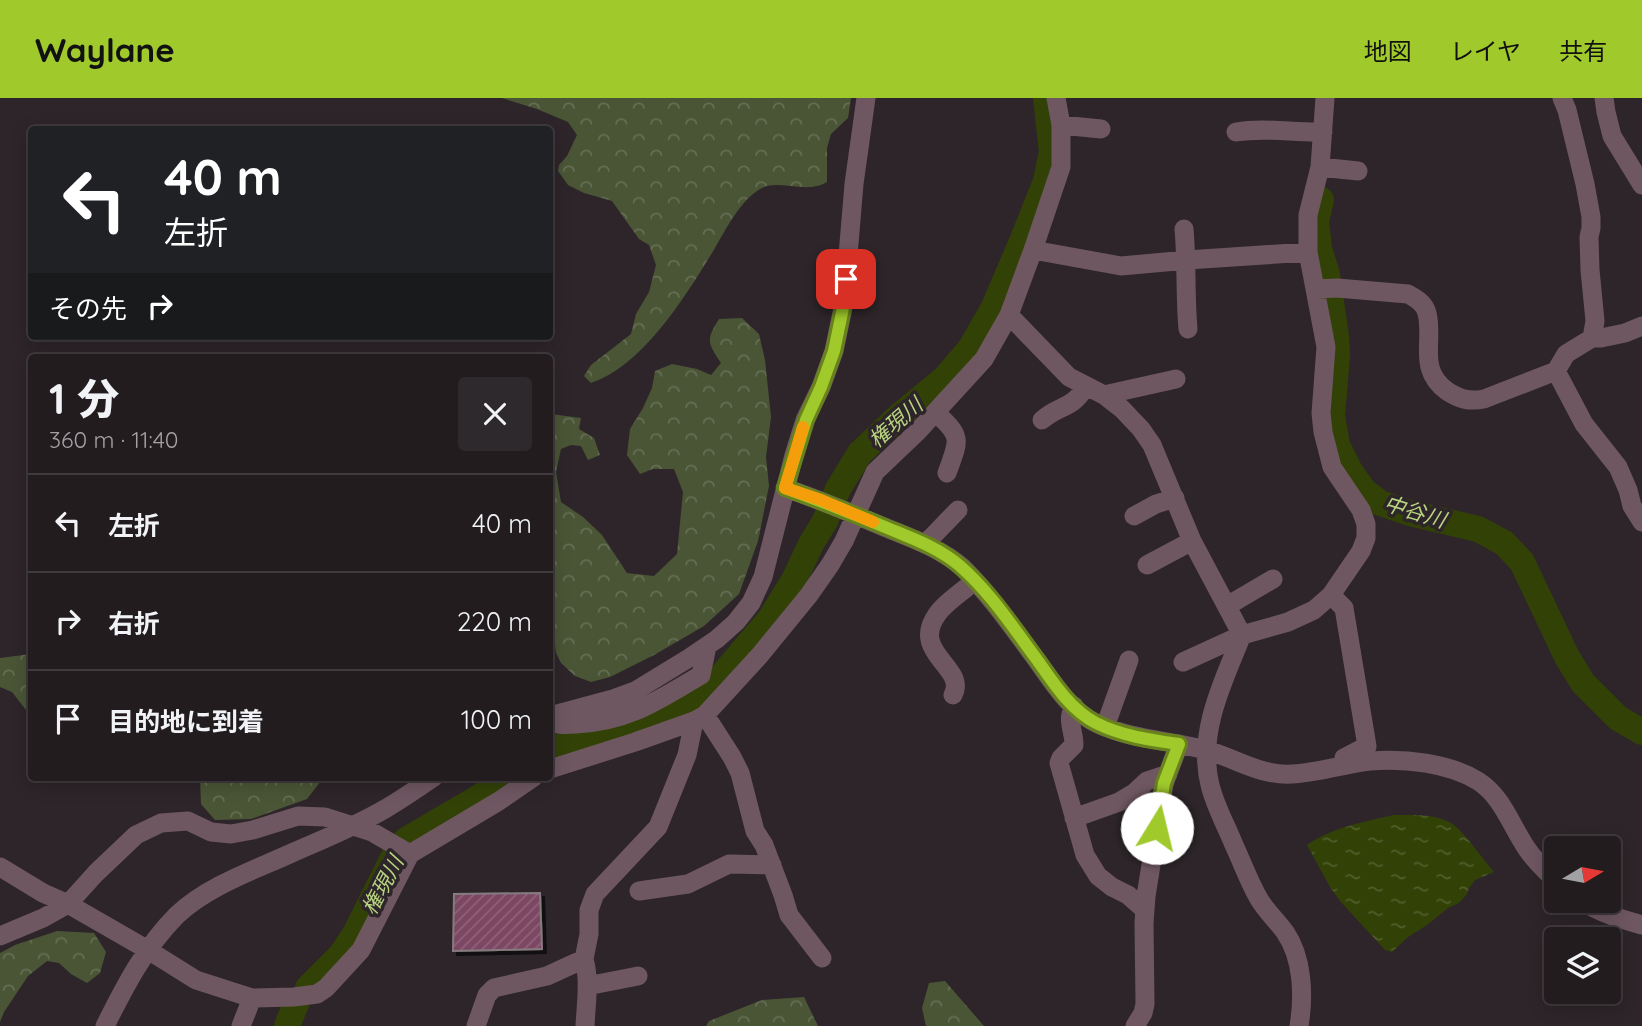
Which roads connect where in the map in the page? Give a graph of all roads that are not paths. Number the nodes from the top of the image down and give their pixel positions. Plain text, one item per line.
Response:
1 (866, 98) edge
2 (1056, 98) edge
3 (1325, 98) edge
4 (1562, 98) edge
5 (1605, 98) edge
6 (1061, 125) junction
7 (1101, 129) dead end
8 (1236, 132) dead end
9 (1323, 132) junction
10 (1320, 167) junction
11 (1358, 171) dead end
12 (1642, 185) edge
13 (1184, 229) dead end
14 (1033, 250) junction
15 (1308, 252) junction
16 (1186, 260) junction
17 (1325, 289) junction
18 (1009, 315) junction
19 (1642, 326) edge
20 (1188, 329) dead end
21 (1592, 338) junction
22 (1556, 371) junction
23 (1176, 379) dead end
24 (1095, 390) junction
25 (936, 413) junction
26 (1042, 420) dead end
27 (954, 469) dead end
28 (785, 488) junction
29 (1175, 498) junction
30 (958, 510) dead end
31 (850, 513) junction
32 (1134, 516) dead end
33 (1642, 522) edge
34 (1192, 541) junction
35 (925, 544) junction
36 (1147, 565) dead end
37 (1273, 579) dead end
38 (975, 581) junction
39 (1331, 595) junction
40 (1227, 606) junction
41 (1242, 635) junction
42 (706, 646) junction
43 (1129, 660) dead end
44 (1183, 662) dead end
45 (953, 695) dead end
46 (1073, 706) junction
47 (553, 715) edge
48 (700, 718) junction
49 (553, 724) edge
50 (1105, 727) junction
51 (627, 729) junction
52 (1179, 744) junction
53 (1207, 750) junction
54 (1344, 765) junction
55 (553, 767) edge
56 (1168, 774) junction
57 (428, 781) edge
58 (528, 781) edge
59 (1074, 818) junction
60 (354, 825) junction
61 (403, 850) junction
62 (772, 865) junction
63 (0, 866) edge
64 (1544, 868) edge
65 (639, 891) dead end
66 (68, 904) junction
67 (1144, 909) junction
68 (1607, 914) edge
69 (1642, 925) edge
70 (0, 936) edge
71 (148, 950) junction
72 (822, 958) dead end
73 (584, 959) junction
74 (638, 976) dead end
75 (587, 986) junction
76 (252, 998) junction
77 (105, 1026) edge
78 (241, 1026) edge
79 (476, 1026) edge
80 (585, 1026) edge
81 (1135, 1026) edge
82 (1299, 1026) edge

1 - 28 street
2 - 6 street
3 - 9 street
4 - 21 street
5 - 12 street
6 - 7 street
6 - 14 street
8 - 9 street
9 - 10 street
10 - 11 street
10 - 15 street
13 - 16 street
14 - 16 street
14 - 18 street
15 - 16 street
15 - 17 street
16 - 20 street
17 - 22 street
17 - 39 street
18 - 24 street
18 - 25 street
19 - 21 street
21 - 22 street
22 - 33 street
23 - 24 street
24 - 26 street
24 - 29 street
25 - 27 street
25 - 31 street
28 - 31 street
28 - 42 street
29 - 32 street
29 - 34 street
30 - 35 street
31 - 35 street
31 - 48 street
34 - 36 street
34 - 40 street
35 - 38 street
37 - 40 street
38 - 45 street
38 - 46 street
39 - 41 street
39 - 54 street
40 - 41 street
41 - 44 street
41 - 53 street
42 - 47 street
42 - 51 street
43 - 50 street
46 - 50 street
46 - 59 street
48 - 51 street
48 - 62 street
48 - 73 street
49 - 51 street
50 - 52 street
51 - 55 street
52 - 53 street
52 - 56 street
53 - 54 street
53 - 82 street
54 - 64 street
56 - 59 street
56 - 67 street
57 - 60 street
58 - 61 street
59 - 67 street
60 - 61 street
60 - 66 street
60 - 71 street
61 - 76 street
62 - 65 street
62 - 72 street
63 - 66 street
66 - 70 street
66 - 71 street
67 - 81 street
68 - 69 street
71 - 76 street
71 - 77 street
73 - 75 street
73 - 79 street
74 - 75 street
75 - 80 street
76 - 78 street

